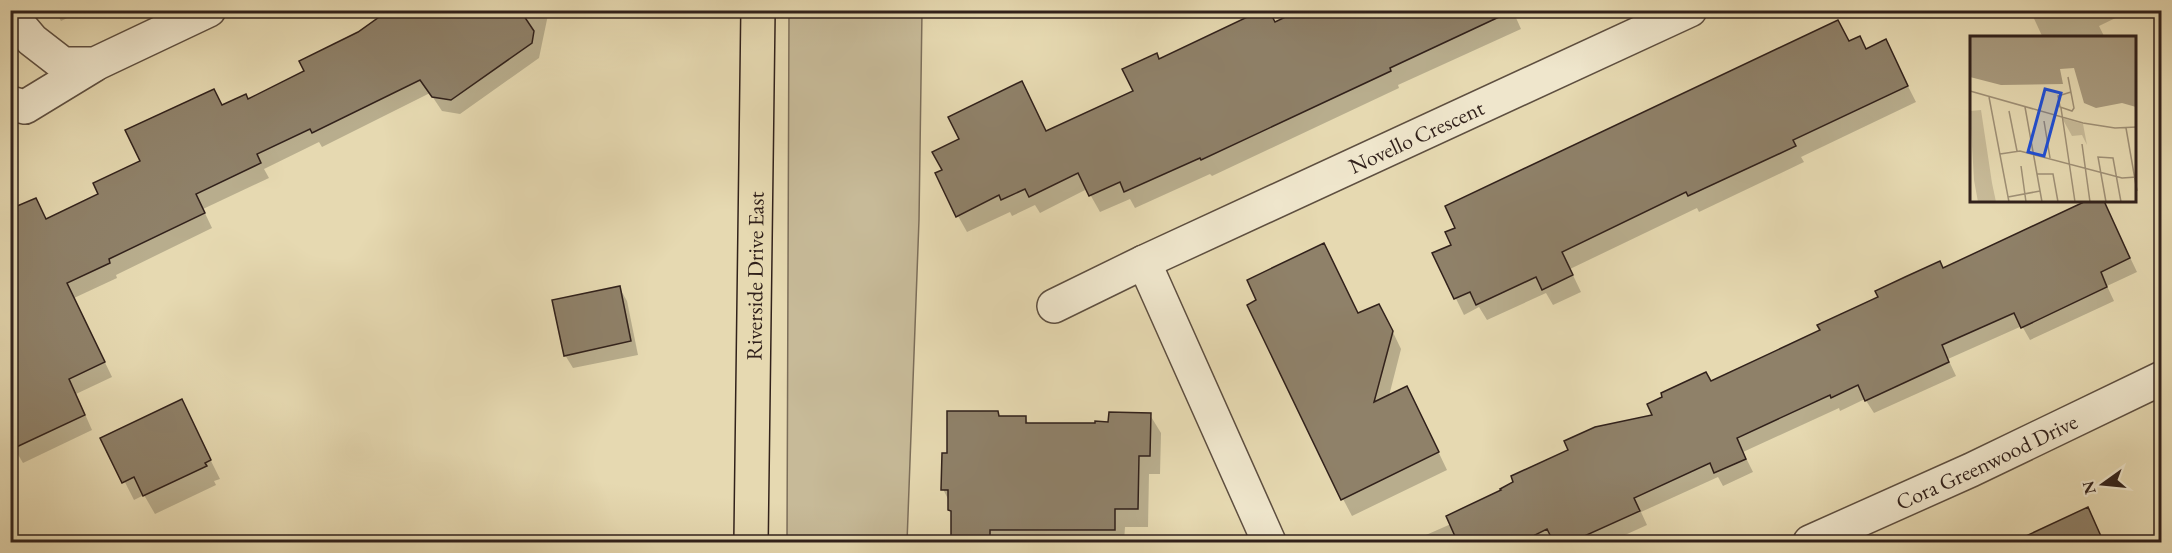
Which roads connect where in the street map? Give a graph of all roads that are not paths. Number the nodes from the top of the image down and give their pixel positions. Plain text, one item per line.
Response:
1 (208, 10) edge
2 (758, 10) edge
3 (1690, 10) edge
4 (10, 14) edge
5 (95, 64) junction
6 (10, 103) edge
7 (1144, 262) junction
8 (1054, 306) dead end
9 (2162, 378) edge
10 (751, 543) edge
11 (1269, 543) edge
12 (1810, 543) edge

1 - 5 street
2 - 10 main road, Riverside Drive East
3 - 7 street, Novello Crescent
4 - 5 street
5 - 6 street
7 - 8 street, Novello Crescent
7 - 11 street
9 - 12 street, Cora Greenwood Drive

